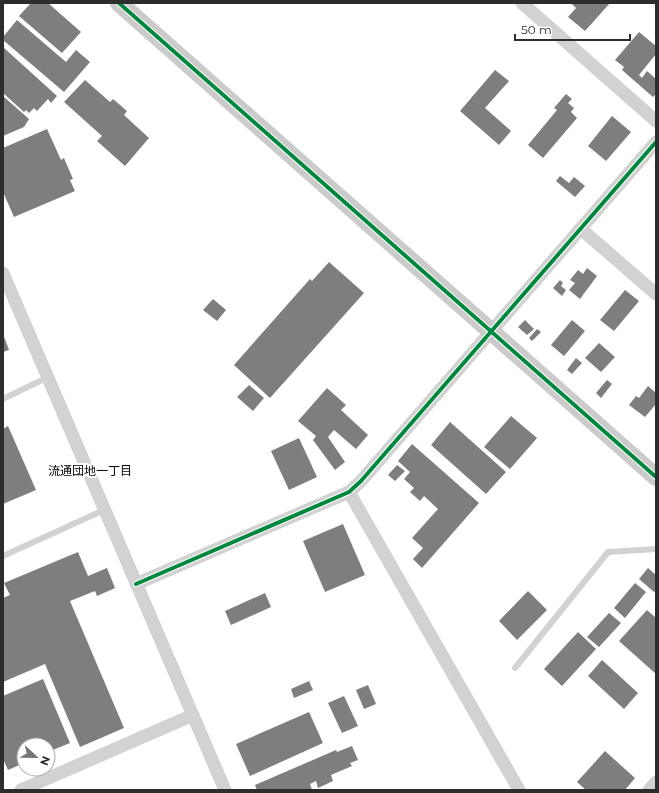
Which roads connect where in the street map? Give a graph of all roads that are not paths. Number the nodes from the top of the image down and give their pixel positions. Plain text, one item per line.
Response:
1 (119, 3) edge
2 (522, 3) edge
3 (656, 121) edge
4 (656, 142) edge
5 (581, 228) junction
6 (3, 273) edge
7 (656, 294) edge
8 (491, 331) junction
9 (48, 377) junction
10 (3, 398) edge
11 (656, 477) edge
12 (349, 492) junction
13 (104, 510) junction
14 (656, 549) edge
15 (3, 556) edge
16 (136, 584) junction
17 (515, 668) dead end
18 (193, 715) junction
19 (656, 782) edge
20 (41, 786) edge
21 (21, 790) edge
22 (225, 790) edge
23 (519, 790) edge
24 (649, 790) edge

1 - 8 street
2 - 3 street
4 - 5 street
5 - 7 street
5 - 8 street
6 - 9 street
8 - 11 street
8 - 12 street
9 - 10 lane
9 - 13 street
12 - 16 street
12 - 23 street
13 - 15 lane
13 - 16 street
14 - 17 lane
16 - 18 street
18 - 20 street
18 - 22 street
19 - 24 street
20 - 21 street

